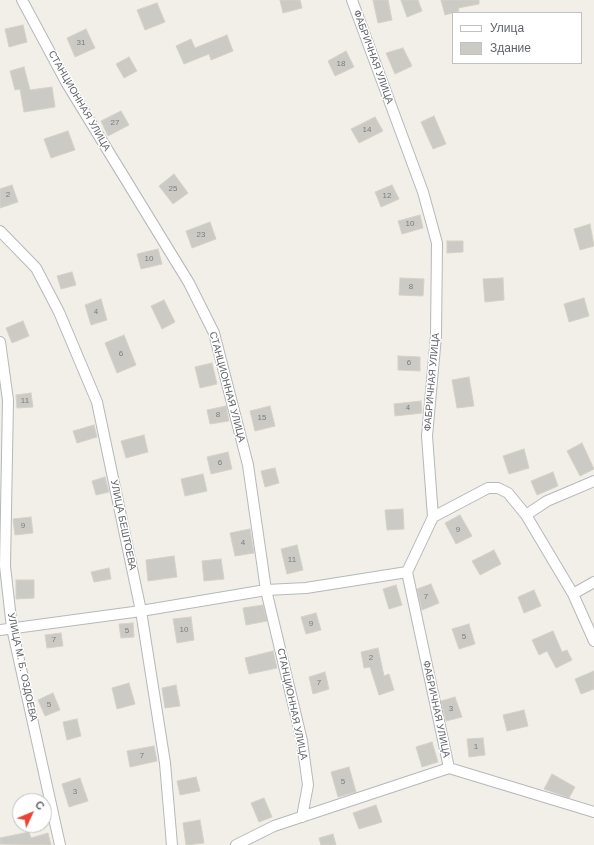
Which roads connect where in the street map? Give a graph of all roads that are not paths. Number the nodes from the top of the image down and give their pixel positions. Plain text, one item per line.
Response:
1 (22, 0) edge
2 (352, 0) edge
3 (0, 232) edge
4 (0, 342) edge
5 (594, 481) edge
6 (526, 515) junction
7 (433, 517) junction
8 (407, 572) junction
9 (594, 582) edge
10 (266, 590) junction
11 (573, 594) junction
12 (141, 611) junction
13 (12, 628) junction
14 (0, 630) edge
15 (594, 641) edge
16 (449, 768) junction
17 (594, 812) edge
18 (302, 817) junction
19 (60, 845) edge
20 (172, 845) edge
21 (236, 845) edge

1 - 10 street, СТАНЦИОННАЯ УЛИЦА
2 - 7 street, ФАБРИЧНАЯ УЛИЦА
3 - 12 street, УЛИЦА БЕШТОЕВА
4 - 13 street, УЛИЦА М. Б. ОЗДОЕВА
5 - 6 street
6 - 7 street
6 - 11 street
7 - 8 street, ФАБРИЧНАЯ УЛИЦА
8 - 10 street
8 - 16 street, ФАБРИЧНАЯ УЛИЦА
9 - 11 street
10 - 12 street
10 - 18 street, СТАНЦИОННАЯ УЛИЦА
11 - 15 street
12 - 13 street
12 - 20 street, УЛИЦА БЕШТОЕВА
13 - 14 street
13 - 19 street, УЛИЦА М. Б. ОЗДОЕВА
16 - 17 street
16 - 18 street
18 - 21 street

